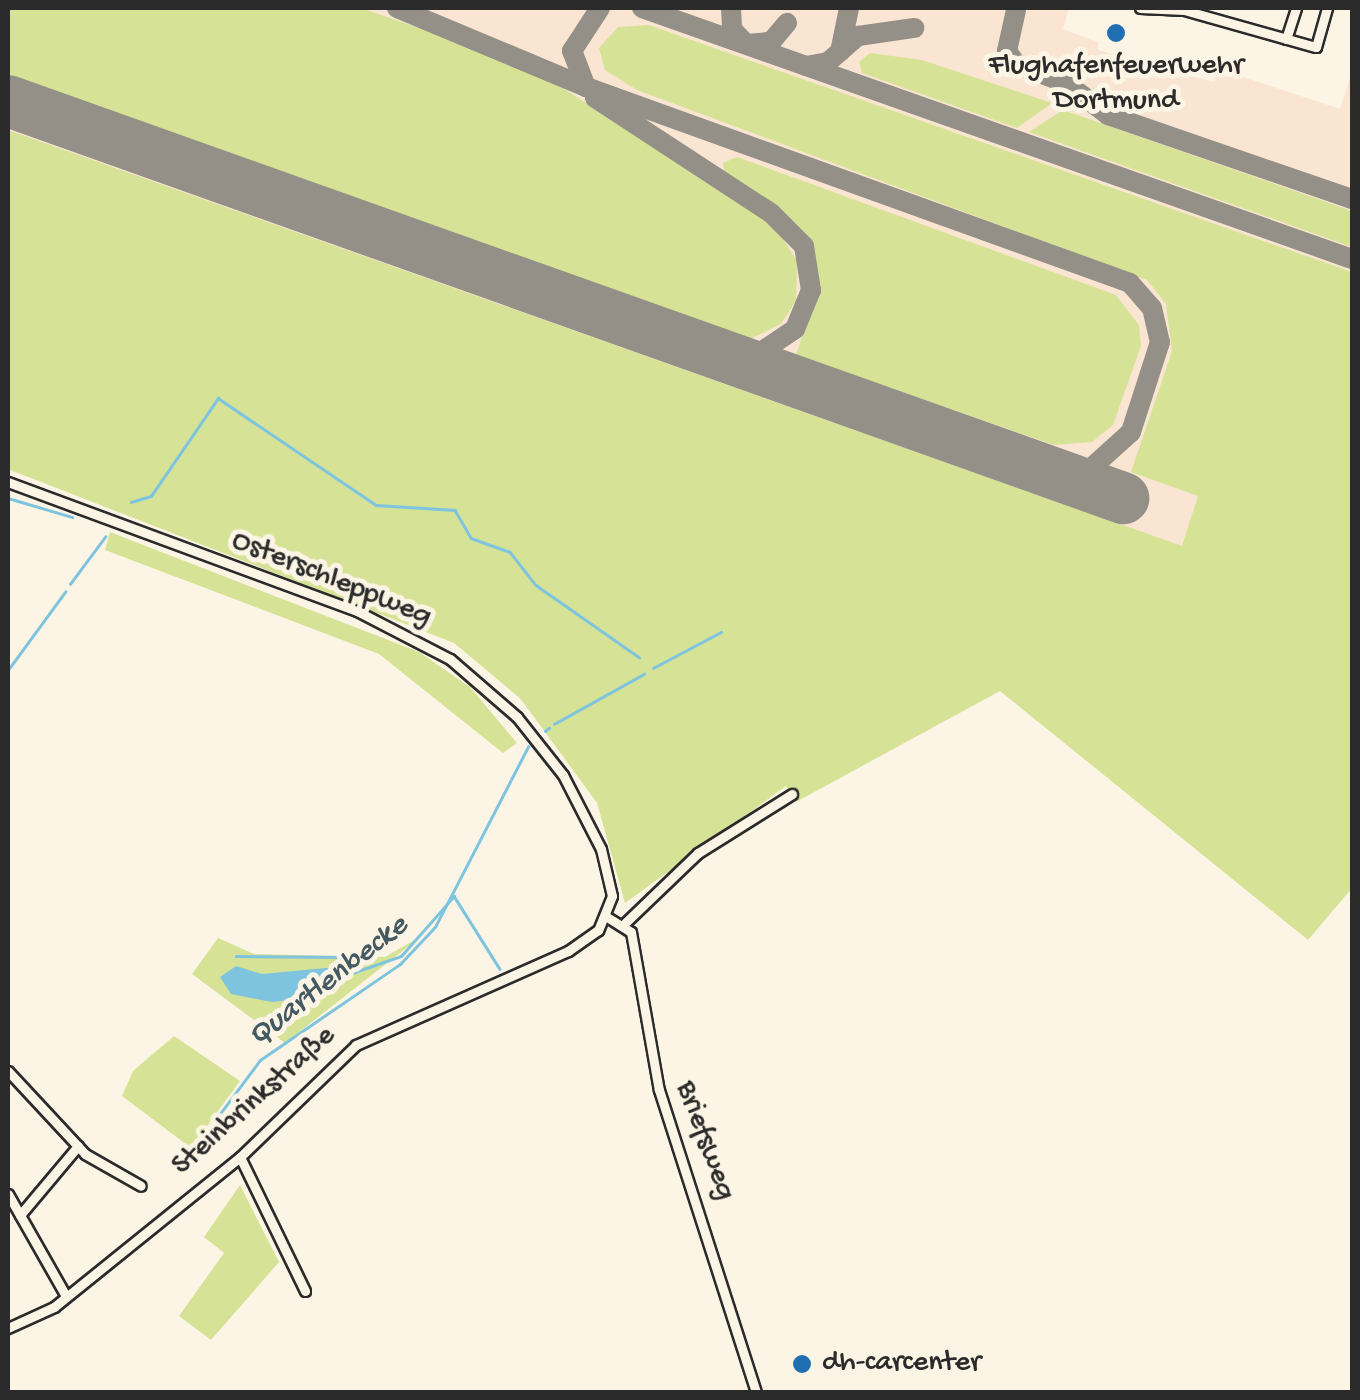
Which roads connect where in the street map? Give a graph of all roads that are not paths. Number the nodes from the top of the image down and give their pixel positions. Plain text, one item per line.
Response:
1 (1140, 8) edge
2 (1172, 8) edge
3 (1296, 8) edge
4 (1327, 8) edge
5 (1286, 39) junction
6 (8, 482) edge
7 (792, 794) dead end
8 (607, 917) junction
9 (625, 924) junction
10 (8, 1071) edge
11 (78, 1146) junction
12 (240, 1157) junction
13 (141, 1186) dead end
14 (8, 1194) edge
15 (20, 1215) junction
16 (305, 1291) dead end
17 (66, 1296) junction
18 (8, 1328) edge
19 (756, 1392) edge

1 - 2 street
2 - 5 street
3 - 5 street
4 - 5 street
6 - 8 street, Osterschleppweg
7 - 9 street
8 - 9 street
8 - 12 street, Steinbrinkstraße
9 - 19 street, Briefsweg
10 - 11 street
11 - 13 street
11 - 15 street
12 - 16 street
12 - 17 street, Steinbrinkstraße
14 - 15 street
15 - 17 street
17 - 18 street, Steinbrinkstraße

